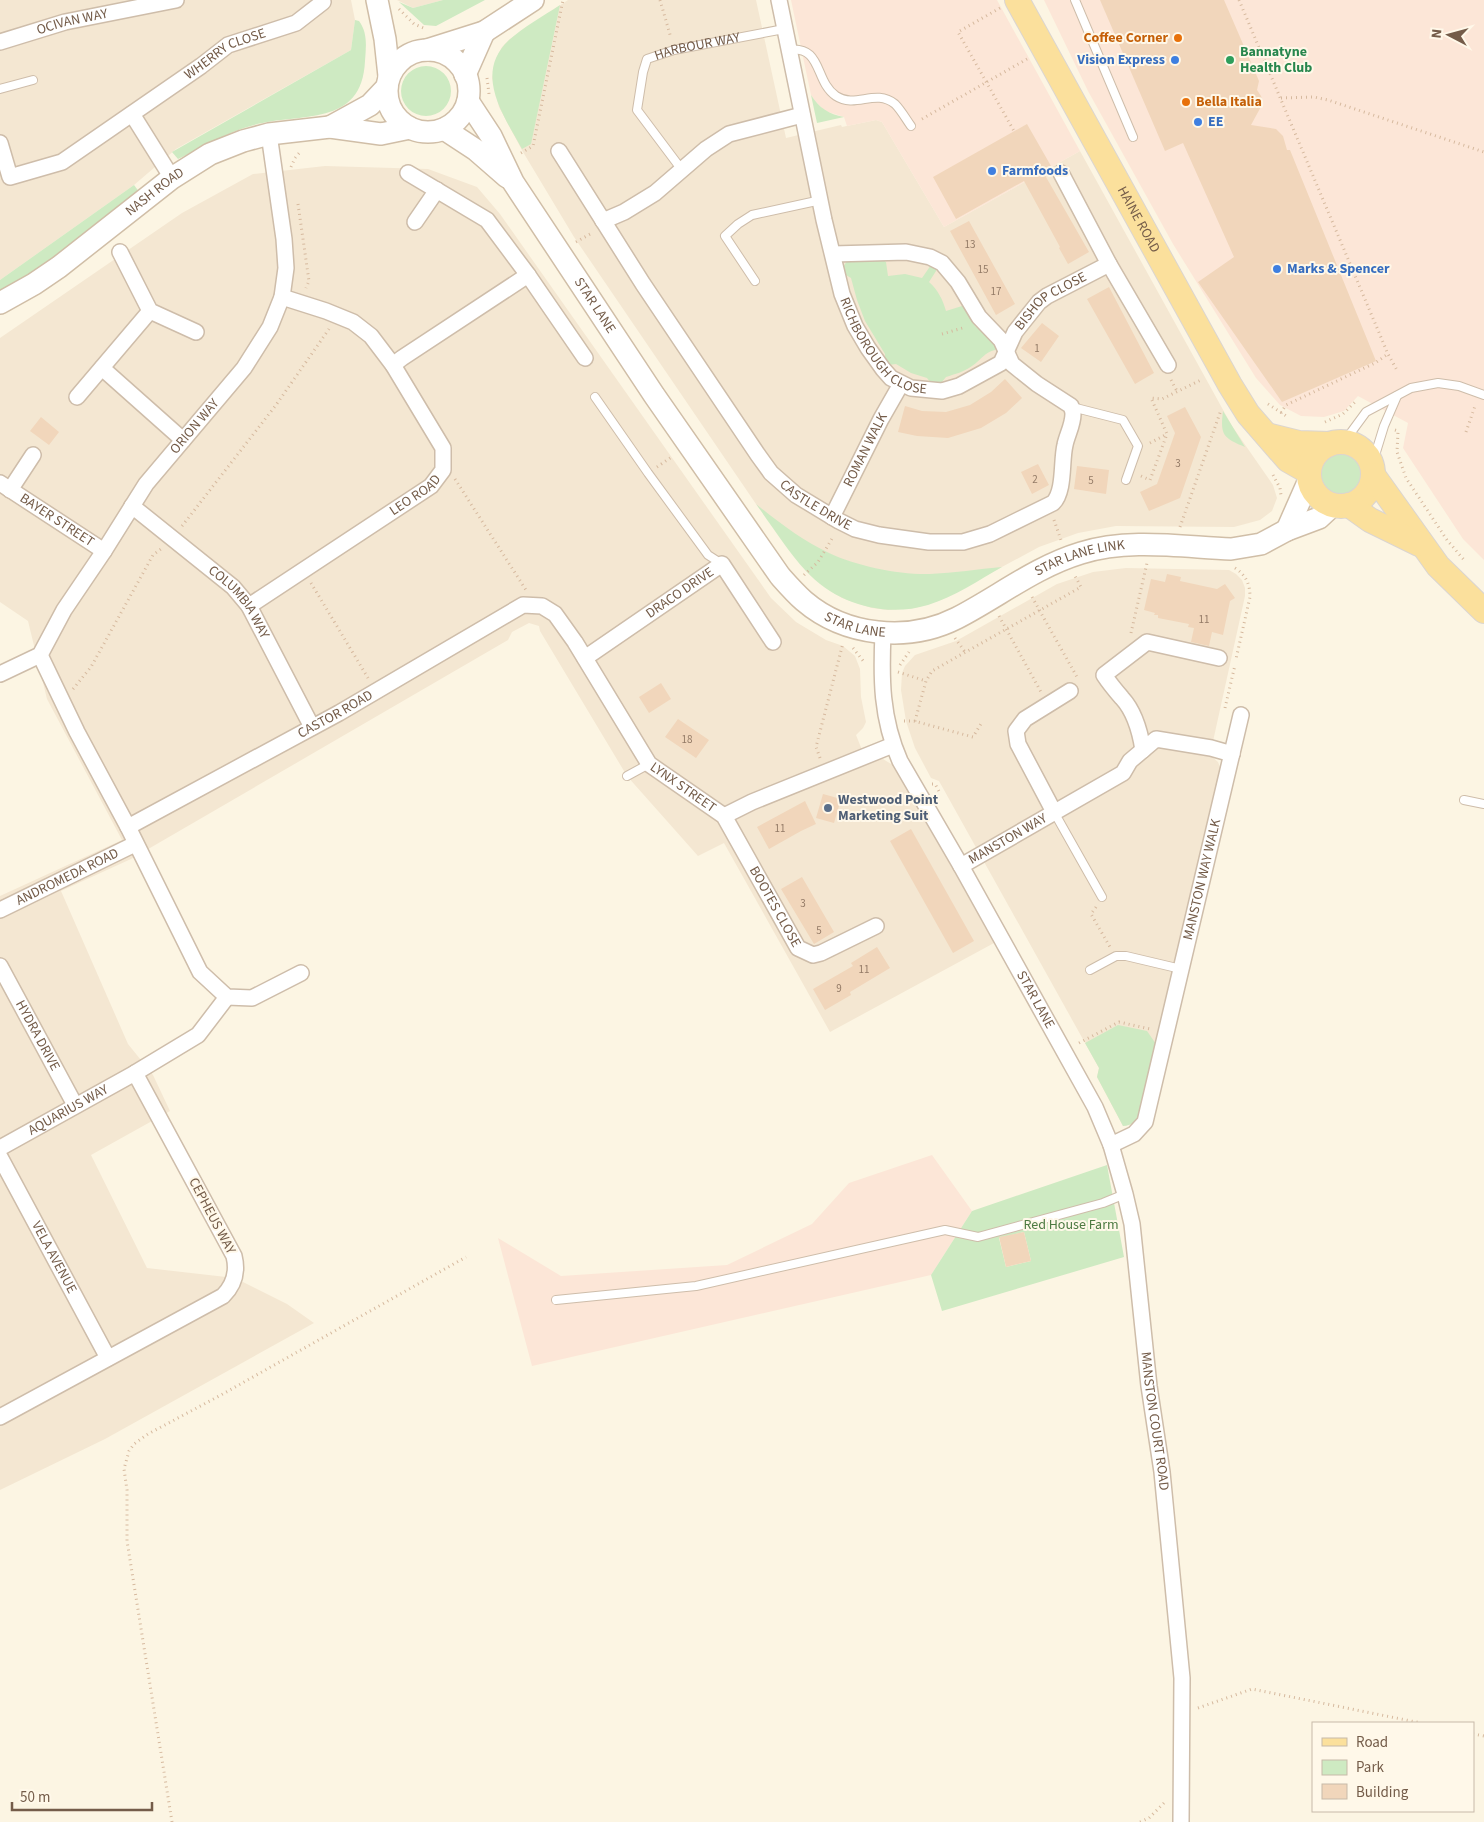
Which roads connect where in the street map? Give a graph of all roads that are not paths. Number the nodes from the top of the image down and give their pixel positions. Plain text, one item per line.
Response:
1 (176, 0) edge
2 (533, 0) edge
3 (779, 0) edge
4 (1075, 0) edge
5 (323, 2) dead end
6 (1011, 3) edge
7 (384, 7) edge
8 (784, 29) junction
9 (484, 32) junction
10 (0, 42) edge
11 (426, 44) junction
12 (788, 50) junction
13 (465, 75) junction
14 (33, 80) dead end
15 (388, 81) junction
16 (0, 89) edge
17 (468, 101) junction
18 (132, 114) junction
19 (802, 116) junction
20 (911, 126) road end
21 (330, 127) junction
22 (410, 128) junction
23 (444, 129) junction
24 (269, 134) junction
25 (1133, 137) dead end
26 (0, 143) edge
27 (559, 151) dead end
28 (682, 170) junction
29 (408, 173) dead end
30 (1061, 174) dead end
31 (172, 178) junction
32 (513, 182) junction
33 (436, 190) junction
34 (820, 200) junction
35 (415, 222) dead end
36 (603, 222) junction
37 (120, 252) dead end
38 (833, 254) junction
39 (1109, 264) junction
40 (528, 275) junction
41 (756, 281) dead end
42 (282, 296) junction
43 (0, 303) edge
44 (150, 311) junction
45 (196, 332) dead end
46 (1006, 352) junction
47 (585, 358) dead end
48 (393, 365) junction
49 (1168, 366) dead end
50 (102, 368) junction
51 (901, 384) junction
52 (1484, 395) edge
53 (1397, 396) junction
54 (77, 397) dead end
55 (595, 397) dead end
56 (1071, 406) junction
57 (1267, 435) junction
58 (1332, 436) junction
59 (184, 440) junction
60 (33, 455) dead end
61 (1372, 470) junction
62 (1127, 476) road end
63 (1309, 476) junction
64 (5, 487) edge
65 (1341, 505) junction
66 (132, 506) junction
67 (836, 519) junction
68 (1288, 530) junction
69 (1421, 544) junction
70 (104, 551) junction
71 (722, 564) junction
72 (248, 606) junction
73 (536, 606) joint
74 (1484, 611) edge
75 (883, 633) junction
76 (773, 642) dead end
77 (40, 655) junction
78 (585, 658) junction
79 (1219, 658) dead end
80 (0, 674) edge
81 (1074, 685) road end
82 (1241, 716) dead end
83 (312, 727) junction
84 (893, 745) junction
85 (1143, 750) junction
86 (1232, 754) junction
87 (649, 764) junction
88 (627, 776) dead end
89 (1464, 800) dead end
90 (1484, 804) edge
91 (1054, 812) junction
92 (724, 816) junction
93 (128, 827) junction
94 (135, 844) junction
95 (961, 866) junction
96 (1102, 897) road end
97 (0, 910) edge
98 (876, 926) dead end
99 (0, 966) edge
100 (1181, 969) junction
101 (1090, 970) dead end
102 (301, 973) dead end
103 (227, 997) junction
104 (134, 1072) junction
105 (75, 1105) junction
106 (1111, 1145) junction
107 (0, 1148) edge
108 (0, 1157) edge
109 (1125, 1194) junction
110 (556, 1300) dead end
111 (108, 1358) junction
112 (0, 1417) edge
113 (1181, 1822) edge

1 - 10 street, OCIVAN WAY
2 - 9 street
3 - 8 street, RICHBOROUGH CLOSE
4 - 25 lane
5 - 18 street, WHERRY CLOSE
6 - 57 main road, HAINE ROAD
7 - 11 street
7 - 15 street
8 - 12 street, RICHBOROUGH CLOSE
8 - 28 lane, HARBOUR WAY
9 - 11 street
9 - 13 street
11 - 13 street
11 - 15 street
12 - 19 street, RICHBOROUGH CLOSE
12 - 20 lane
13 - 17 street
14 - 16 lane
15 - 21 street, NASH ROAD
15 - 22 street
17 - 23 street
17 - 32 street, STAR LANE
18 - 26 street, WHERRY CLOSE
18 - 31 street
19 - 28 street
19 - 34 street, RICHBOROUGH CLOSE
21 - 22 street, NASH ROAD
21 - 24 street, NASH ROAD
22 - 23 street
23 - 32 street, STAR LANE
24 - 31 street, NASH ROAD
24 - 42 street, ORION WAY
27 - 36 street, CASTLE DRIVE
28 - 36 street
29 - 33 street
30 - 39 street
31 - 43 street, NASH ROAD
32 - 75 street, STAR LANE
33 - 35 street
33 - 40 street
34 - 38 street, RICHBOROUGH CLOSE
34 - 41 lane
36 - 67 street, CASTLE DRIVE
37 - 44 street
38 - 46 street
38 - 51 street, RICHBOROUGH CLOSE
39 - 46 street, BISHOP CLOSE
39 - 49 street
40 - 47 street
40 - 48 street
42 - 48 street, LEO ROAD
42 - 59 street, ORION WAY
44 - 45 street
44 - 50 street
46 - 51 street, RICHBOROUGH CLOSE
46 - 56 street
48 - 72 street, LEO ROAD
50 - 54 street
50 - 59 street
51 - 67 street, ROMAN WALK
52 - 53 lane
53 - 58 lane
53 - 61 lane
55 - 71 lane
56 - 62 lane
56 - 67 street, CASTLE DRIVE
57 - 58 main road, HAINE ROAD
57 - 63 main road, HAINE ROAD
58 - 61 main road, HAINE ROAD
58 - 63 main road
59 - 66 street, ORION WAY
60 - 64 street, BAYER STREET
61 - 65 main road
61 - 69 main road, HAINE ROAD
63 - 65 main road, HAINE ROAD
63 - 68 street
64 - 70 street, BAYER STREET
65 - 68 street, STAR LANE LINK
65 - 69 main road, HAINE ROAD
66 - 70 street, ORION WAY
66 - 72 street, COLUMBIA WAY
68 - 75 street, STAR LANE LINK
69 - 74 main road, HAINE ROAD
70 - 77 street, ORION WAY
71 - 76 street, DRACO DRIVE
71 - 78 street, DRACO DRIVE
72 - 83 street, COLUMBIA WAY
73 - 78 street, LYNX STREET
73 - 83 street, CASTOR ROAD
75 - 84 street, STAR LANE
77 - 80 street
77 - 93 street
78 - 87 street, LYNX STREET
79 - 85 street
81 - 91 street, MANSTON WAY
82 - 86 street, MANSTON WAY WALK
83 - 93 street, CASTOR ROAD
84 - 92 street, LYNX STREET
84 - 95 street, STAR LANE
85 - 86 street, MANSTON WAY
85 - 91 street, MANSTON WAY
86 - 100 street, MANSTON WAY WALK
87 - 88 lane
87 - 92 street, LYNX STREET
89 - 90 lane
91 - 95 street, MANSTON WAY
91 - 96 lane
92 - 98 street, BOOTES CLOSE
93 - 94 street
94 - 97 street, ANDROMEDA ROAD
94 - 103 street
95 - 106 street, STAR LANE
99 - 105 street, HYDRA DRIVE
100 - 101 lane
100 - 106 street, MANSTON WAY WALK
102 - 103 street
103 - 104 street
104 - 105 street, AQUARIUS WAY
104 - 111 street, CEPHEUS WAY
105 - 107 street, AQUARIUS WAY
106 - 109 street, MANSTON COURT ROAD
108 - 111 street, VELA AVENUE
109 - 110 lane
109 - 113 street, MANSTON COURT ROAD
111 - 112 street, CEPHEUS WAY

